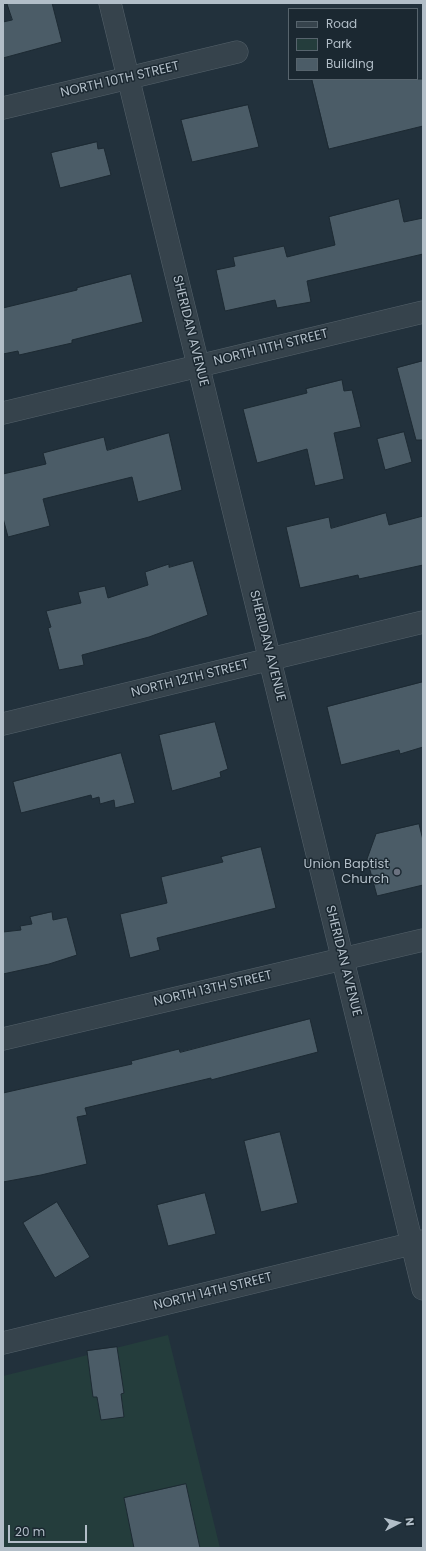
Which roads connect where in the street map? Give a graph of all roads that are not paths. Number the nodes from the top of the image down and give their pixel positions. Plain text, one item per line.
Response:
1 (110, 3) edge
2 (237, 52) dead end
3 (129, 78) junction
4 (3, 108) edge
5 (423, 312) edge
6 (198, 366) junction
7 (3, 413) edge
8 (423, 622) edge
9 (270, 659) junction
10 (3, 724) edge
11 (423, 940) edge
12 (343, 958) junction
13 (3, 1039) edge
14 (418, 1242) edge
15 (423, 1289) edge
16 (3, 1343) edge

1 - 3 street, SHERIDAN AVENUE
2 - 3 street, NORTH 10TH STREET
3 - 4 street, NORTH 10TH STREET
3 - 6 street, SHERIDAN AVENUE
5 - 6 street, NORTH 11TH STREET
6 - 7 street, NORTH 11TH STREET
6 - 9 street, SHERIDAN AVENUE
8 - 9 street, NORTH 12TH STREET
9 - 10 street, NORTH 12TH STREET
9 - 12 street, SHERIDAN AVENUE
11 - 12 street, NORTH 13TH STREET
12 - 13 street, NORTH 13TH STREET
12 - 14 street, SHERIDAN AVENUE
14 - 15 street, SHERIDAN AVENUE
14 - 16 street, NORTH 14TH STREET

